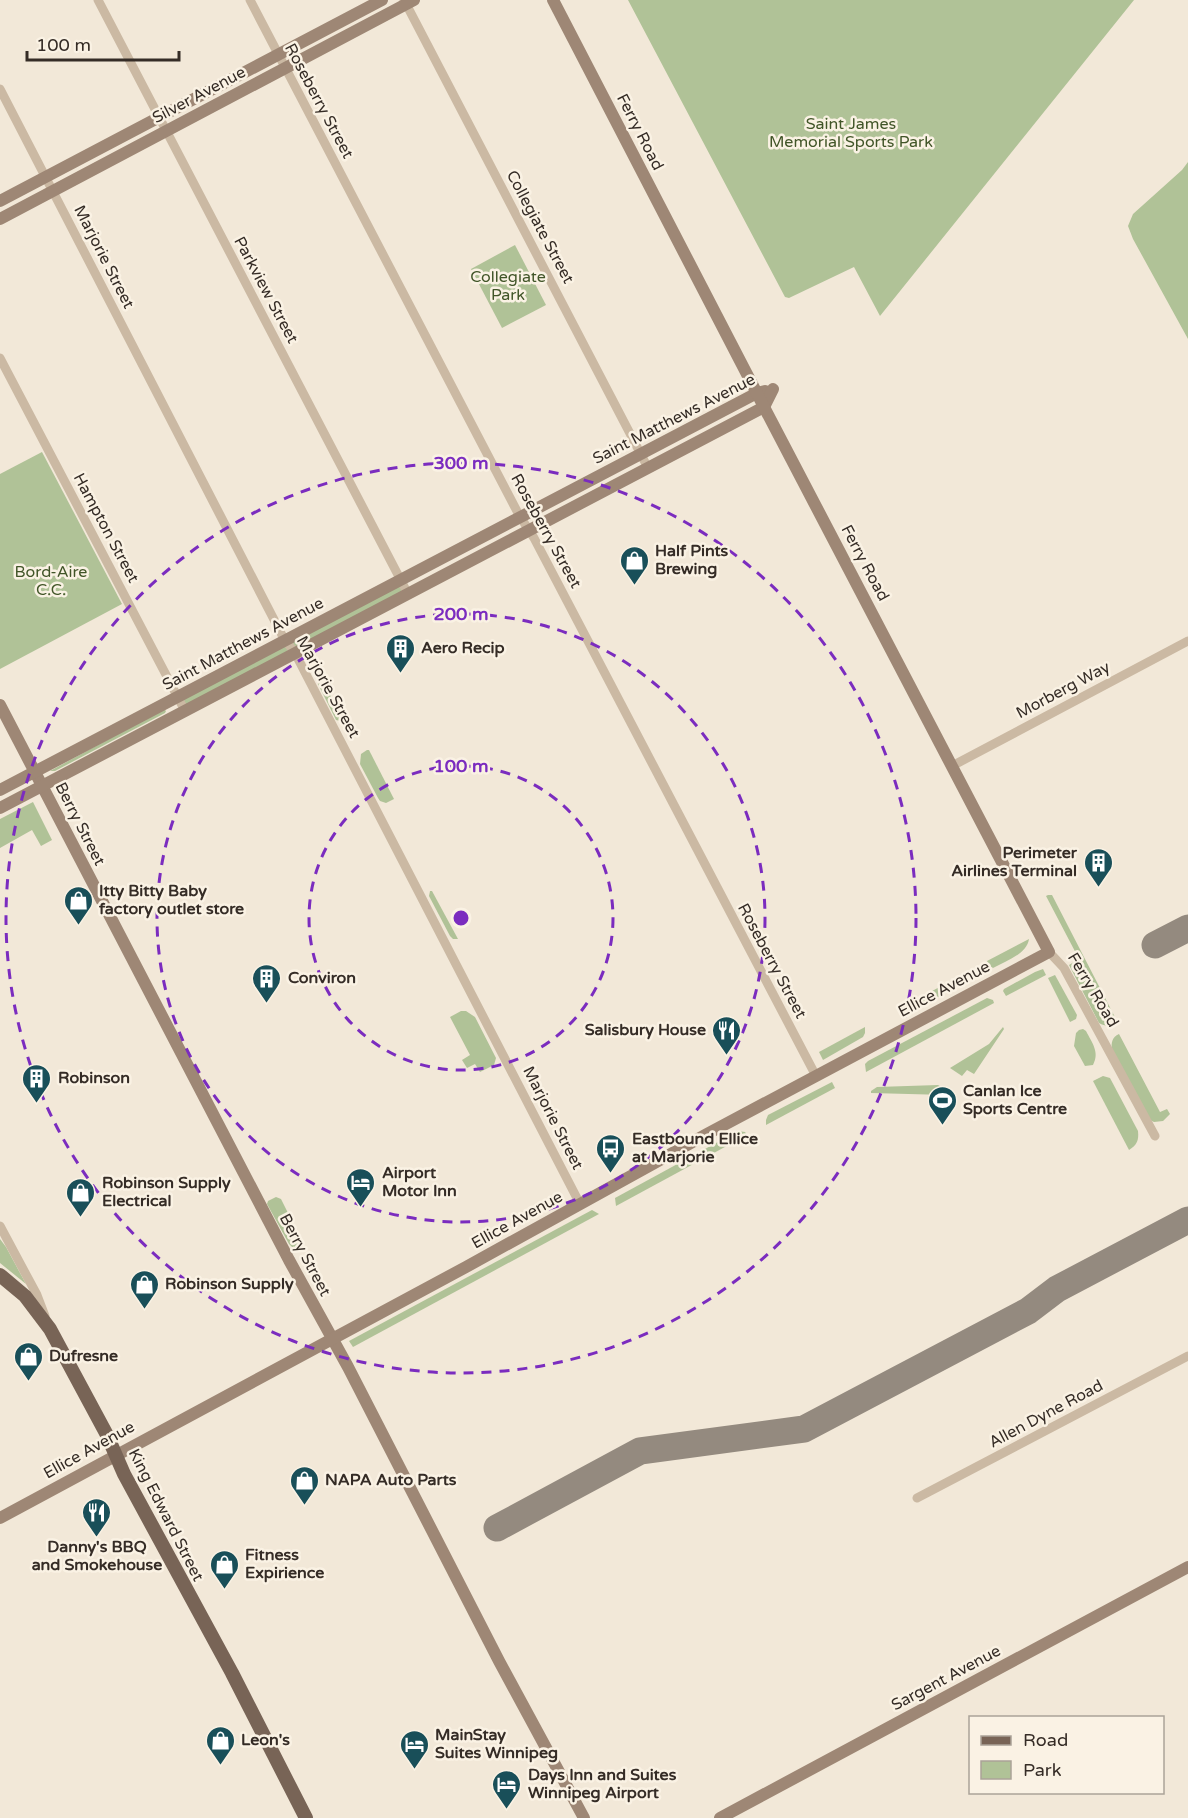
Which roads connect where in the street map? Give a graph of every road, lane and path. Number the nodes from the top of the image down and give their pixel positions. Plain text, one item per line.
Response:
1 (98, 0) edge
2 (250, 0) edge
3 (382, 0) edge
4 (553, 0) edge
5 (408, 1) edge
6 (278, 55) junction
7 (285, 68) junction
8 (0, 89) edge
9 (159, 117) junction
10 (166, 131) junction
11 (46, 177) junction
12 (53, 191) junction
13 (0, 201) edge
14 (0, 219) edge
15 (0, 358) edge
16 (757, 393) junction
17 (764, 407) junction
18 (641, 454) junction
19 (648, 468) junction
20 (520, 517) junction
21 (529, 530) junction
22 (400, 580) junction
23 (408, 594) junction
24 (285, 640) junction
25 (1188, 641) edge
26 (295, 653) junction
27 (178, 697) junction
28 (0, 705) edge
29 (185, 711) junction
30 (952, 766) junction
31 (35, 772) junction
32 (42, 786) junction
33 (0, 790) edge
34 (0, 808) edge
35 (1049, 952) junction
36 (816, 1076) junction
37 (1155, 1136) dead end
38 (580, 1204) junction
39 (0, 1226) edge
40 (0, 1275) edge
41 (50, 1329) junction
42 (332, 1339) junction
43 (1188, 1356) edge
44 (116, 1454) junction
45 (917, 1498) dead end
46 (0, 1518) edge
47 (1188, 1567) edge
48 (306, 1818) edge
49 (584, 1818) edge
50 (720, 1818) edge

1 - 9 street, Parkview Street
2 - 6 street, Roseberry Street
3 - 6 street, Silver Avenue
4 - 16 street, Ferry Road
5 - 7 street, Silver Avenue
5 - 18 street, Collegiate Street
6 - 7 street, Roseberry Street
6 - 9 street, Silver Avenue
7 - 10 street, Silver Avenue
7 - 20 street, Roseberry Street
8 - 11 street, Marjorie Street
9 - 10 street, Parkview Street
9 - 11 street, Silver Avenue
10 - 12 street, Silver Avenue
10 - 22 street, Parkview Street
11 - 12 street, Marjorie Street
11 - 13 street, Silver Avenue
12 - 14 street, Silver Avenue
12 - 24 street, Marjorie Street
15 - 27 street, Hampton Street
16 - 17 street, Ferry Road
16 - 18 street, Saint Matthews Avenue
17 - 19 street, Saint Matthews Avenue
17 - 30 street, Ferry Road
18 - 19 street, Collegiate Street
18 - 20 street, Saint Matthews Avenue
19 - 21 street, Saint Matthews Avenue
20 - 21 street, Roseberry Street
20 - 22 street, Saint Matthews Avenue
21 - 23 street, Saint Matthews Avenue
21 - 36 street, Roseberry Street
22 - 23 street, Parkview Street
22 - 24 street, Saint Matthews Avenue
23 - 26 street, Saint Matthews Avenue
24 - 26 street, Marjorie Street
24 - 27 street, Saint Matthews Avenue
25 - 30 street, Morberg Way
26 - 29 street, Saint Matthews Avenue
26 - 38 street, Marjorie Street
27 - 29 street, Hampton Street
27 - 31 street, Saint Matthews Avenue
28 - 31 street, Berry Street
29 - 32 street, Saint Matthews Avenue
30 - 35 street, Ferry Road
31 - 32 street, Berry Street
31 - 33 street, Saint Matthews Avenue
32 - 34 street, Saint Matthews Avenue
32 - 42 street, Berry Street
35 - 36 street, Ellice Avenue
35 - 37 street, Ferry Road
36 - 38 street, Ellice Avenue
38 - 42 street, Ellice Avenue
39 - 41 street, King Edward Street
40 - 41 main road
41 - 44 main road, King Edward Street
42 - 44 street, Ellice Avenue
42 - 49 street, Berry Street
43 - 45 street, Allen Dyne Road
44 - 46 street, Ellice Avenue
44 - 48 main road, King Edward Street
47 - 50 street, Sargent Avenue

